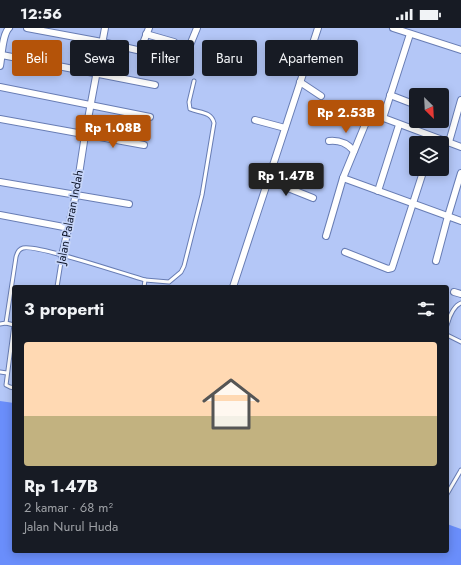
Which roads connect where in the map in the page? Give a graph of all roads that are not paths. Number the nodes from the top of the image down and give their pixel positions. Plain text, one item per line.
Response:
1 (9, 28) edge
2 (26, 28) edge
3 (105, 28) edge
4 (197, 28) edge
5 (318, 28) edge
6 (392, 28) edge
7 (148, 31) edge
8 (410, 34) junction
9 (2, 35) edge
10 (91, 40) edge
11 (102, 40) edge
12 (169, 40) edge
13 (192, 40) edge
14 (461, 50) edge
15 (2, 55) junction
16 (0, 66) edge
17 (70, 69) edge
18 (96, 76) edge
19 (107, 76) edge
20 (194, 81) dead end
21 (300, 82) junction
22 (155, 85) dead end
23 (0, 87) edge
24 (390, 95) junction
25 (321, 96) dead end
26 (461, 100) edge
27 (409, 102) edge
28 (91, 105) junction
29 (150, 116) dead end
30 (383, 118) junction
31 (0, 119) edge
32 (255, 120) dead end
33 (399, 125) junction
34 (285, 128) junction
35 (85, 135) junction
36 (425, 136) edge
37 (329, 141) dead end
38 (449, 142) joint
39 (144, 146) dead end
40 (461, 147) edge
41 (354, 151) junction
42 (461, 173) edge
43 (270, 175) junction
44 (422, 176) edge
45 (343, 178) junction
46 (0, 182) edge
47 (378, 191) junction
48 (76, 194) junction
49 (313, 198) dead end
50 (413, 203) junction
51 (129, 204) dead end
52 (0, 215) edge
53 (448, 216) junction
54 (461, 221) edge
55 (68, 228) junction
56 (326, 236) dead end
57 (345, 252) dead end
58 (62, 256) junction
59 (436, 261) dead end
60 (145, 280) junction
61 (57, 285) edge
62 (144, 285) edge
63 (234, 285) edge
64 (454, 292) dead end
65 (461, 294) edge
66 (461, 303) edge
67 (449, 320) edge
68 (6, 323) junction
69 (0, 324) edge
70 (12, 324) edge
71 (449, 336) edge
72 (12, 339) edge
73 (461, 342) edge
74 (0, 372) edge
75 (7, 373) junction
76 (12, 387) edge
77 (461, 470) edge
78 (449, 491) edge

1 - 9 street
2 - 10 street
3 - 11 street, Jalan Palaran Indah
4 - 13 street
5 - 21 street
6 - 8 street
7 - 12 street
8 - 14 street
8 - 24 street
9 - 15 street
15 - 16 street
15 - 17 street
18 - 28 street, Jalan Palaran Indah
19 - 22 street
20 - 60 lane
21 - 25 street
21 - 34 street
23 - 28 street
24 - 27 street
24 - 30 street
26 - 38 street
28 - 29 street
28 - 35 street, Jalan Palaran Indah
30 - 33 street
30 - 41 street
31 - 35 street
32 - 34 street
33 - 36 street
33 - 47 street
34 - 43 street
35 - 39 street
35 - 48 street, Jalan Palaran Indah
37 - 41 street
38 - 40 street
41 - 45 street
42 - 53 street
43 - 49 street
43 - 63 street
44 - 50 street
45 - 47 street
45 - 56 street
46 - 48 street
47 - 50 street
48 - 51 street
48 - 55 street, Jalan Palaran Indah
50 - 53 street
50 - 57 street
52 - 55 street
53 - 54 street
53 - 59 street
55 - 58 street, Jalan Palaran Indah
58 - 60 lane
58 - 61 lane, Jalan Palaran Indah
58 - 68 lane
60 - 62 lane
64 - 65 street
66 - 67 lane
68 - 69 lane
68 - 70 lane
71 - 73 lane
72 - 75 lane
74 - 75 lane
75 - 76 lane
77 - 78 lane

